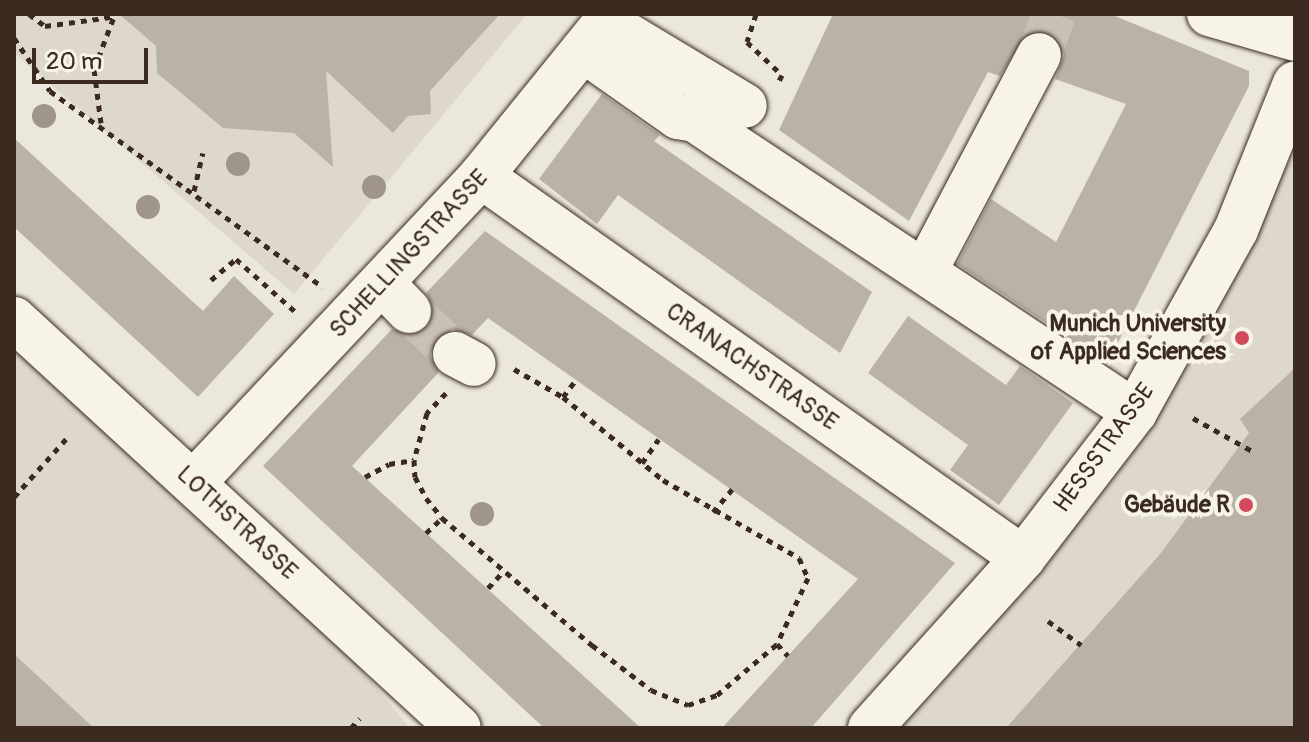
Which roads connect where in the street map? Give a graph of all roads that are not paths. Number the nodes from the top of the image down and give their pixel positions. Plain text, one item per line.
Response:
1 (1209, 14) edge
2 (600, 29) edge
3 (1295, 39) edge
4 (1039, 55) tunnel mouth
5 (1295, 83) edge
6 (745, 106) dead end
7 (481, 176) junction
8 (933, 256) dead end
9 (14, 319) edge
10 (1135, 412) junction
11 (193, 483) junction
12 (1023, 558) junction
13 (459, 728) edge
14 (870, 728) edge

1 - 3 street
2 - 6 street
2 - 7 street, SCHELLINGSTRASSE
2 - 10 street
4 - 8 street
5 - 10 street, HESSSTRASSE
7 - 11 street, SCHELLINGSTRASSE
7 - 12 street, CRANACHSTRASSE
9 - 11 street, LOTHSTRASSE
10 - 12 street, HESSSTRASSE
11 - 13 street, LOTHSTRASSE
12 - 14 street, HESSSTRASSE

